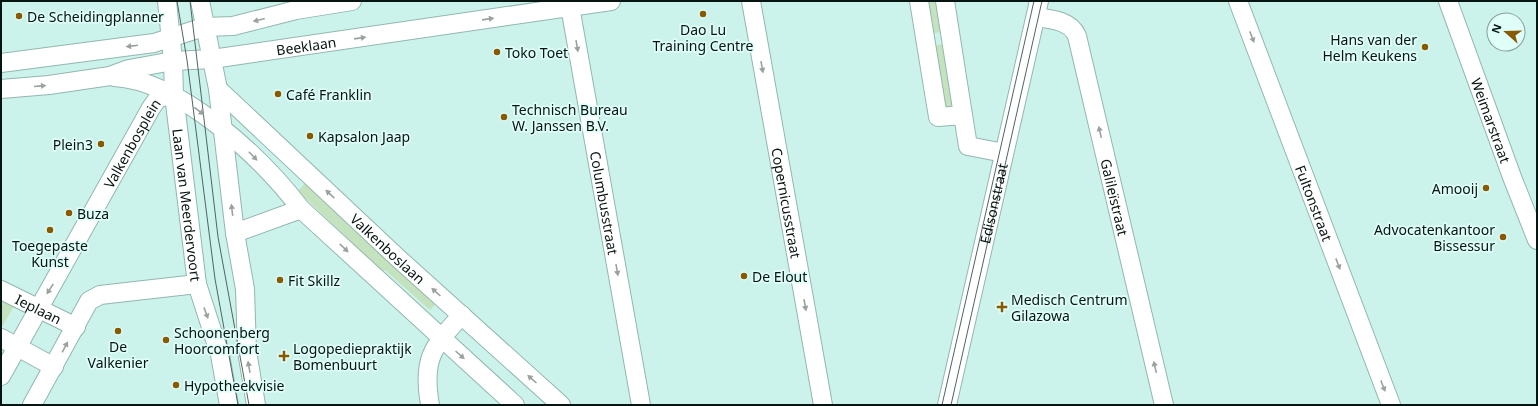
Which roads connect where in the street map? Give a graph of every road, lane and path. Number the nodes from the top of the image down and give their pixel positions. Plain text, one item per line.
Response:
1 (167, 1) edge
2 (200, 1) edge
3 (352, 1) edge
4 (611, 1) edge
5 (751, 1) edge
6 (920, 1) edge
7 (945, 1) edge
8 (1238, 1) edge
9 (1448, 1) edge
10 (570, 4) edge
11 (1037, 9) edge
12 (204, 27) junction
13 (170, 39) junction
14 (212, 59) junction
15 (172, 61) junction
16 (1, 63) edge
17 (110, 76) junction
18 (1, 89) edge
19 (218, 89) junction
20 (174, 95) junction
21 (963, 115) junction
22 (223, 130) junction
23 (1004, 153) junction
24 (301, 209) junction
25 (235, 233) junction
26 (1537, 240) edge
27 (197, 284) junction
28 (1, 290) edge
29 (38, 308) junction
30 (462, 315) junction
31 (76, 327) junction
32 (1, 338) edge
33 (441, 338) junction
34 (18, 346) junction
35 (54, 366) junction
36 (1, 376) edge
37 (32, 405) edge
38 (229, 405) edge
39 (256, 405) edge
40 (430, 405) edge
41 (515, 405) edge
42 (561, 405) edge
43 (641, 405) edge
44 (823, 405) edge
45 (947, 405) edge
46 (1164, 405) edge
47 (1391, 405) edge

1 - 13 street, Laan van Meerdervoort
2 - 12 street
3 -> 12 street
4 - 10 street, Beeklaan
5 -> 44 street, Copernicusstraat
6 - 21 street
7 - 21 street
8 -> 47 street, Fultonstraat
9 - 26 street, Weimarstraat
14 -> 10 street, Beeklaan
10 -> 43 street, Columbusstraat
11 - 23 street, Edisonstraat
46 -> 11 street, Galileïstraat
12 - 13 street
12 - 14 street
13 - 15 street, Laan van Meerdervoort
13 -> 16 street
14 - 15 street, Beeklaan
14 - 19 street
15 - 17 street, Beeklaan
15 - 20 street, Laan van Meerdervoort
18 -> 17 street, Beeklaan
17 - 20 street, Valkenbosplein
19 - 22 street
30 -> 19 street, Valkenboslaan
20 -> 22 street, Valkenbosplein
20 - 27 street, Laan van Meerdervoort
20 -> 29 street, Valkenbosplein
21 - 23 street
22 -> 24 street
25 -> 22 street
23 - 45 street, Edisonstraat
24 - 25 street
24 -> 33 street
39 -> 25 street
27 - 31 street
27 -> 38 street, Laan van Meerdervoort
28 - 29 street, Ieplaan
29 - 31 street, Ieplaan
29 - 34 street, Valkenbosplein
30 - 33 street
42 -> 30 street, Valkenboslaan
35 -> 31 street
32 - 34 street
33 - 40 street
33 -> 41 street
34 - 35 street
34 - 36 street, Valkenbosplein
35 - 37 street

